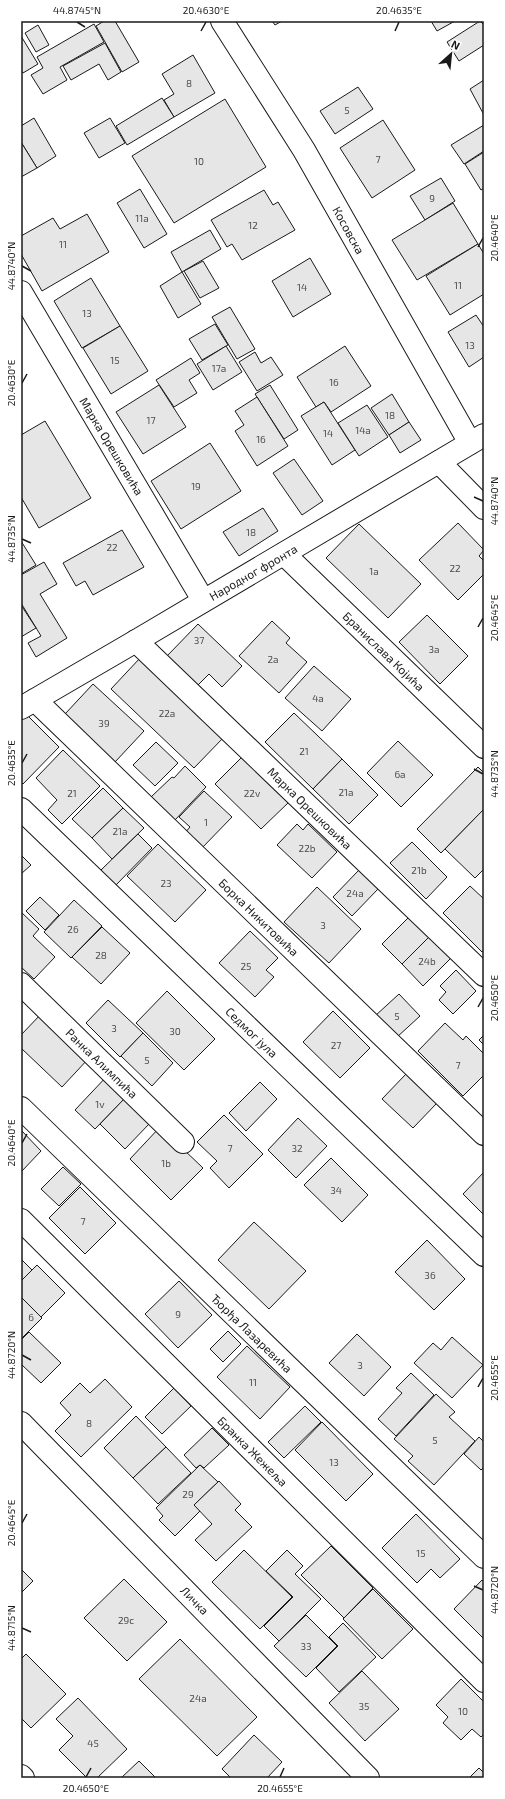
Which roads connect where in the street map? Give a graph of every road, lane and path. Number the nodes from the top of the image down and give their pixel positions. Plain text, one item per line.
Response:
1 (222, 21) edge
2 (21, 292) edge
3 (477, 439) edge
4 (439, 462) junction
5 (484, 508) edge
6 (284, 554) junction
7 (203, 600) junction
8 (136, 642) junction
9 (28, 704) edge
10 (484, 747) edge
11 (21, 809) edge
12 (484, 975) edge
13 (21, 984) edge
14 (21, 1108) edge
15 (484, 1134) edge
16 (183, 1142) dead end
17 (21, 1220) edge
18 (484, 1255) edge
19 (21, 1423) edge
20 (484, 1557) edge
21 (484, 1681) edge
22 (368, 1778) edge

1 - 3 street, Косовска
2 - 7 street, Марка Орешковића
3 - 4 street, Народног фронта
4 - 5 street
4 - 6 street, Народног фронта
6 - 7 street, Народног фронта
6 - 10 street, Бранислава Којића
7 - 8 street, Народног фронта
8 - 9 street, Народног фронта
8 - 12 street, Марка Орешковића
9 - 15 street, Борка Никитовића
11 - 18 street, Седмог јула
13 - 16 street, Ранка Алимпића
14 - 20 street, Ђорђа Лазаревића
17 - 21 street, Бранка Жежеља
19 - 22 street, Личка

